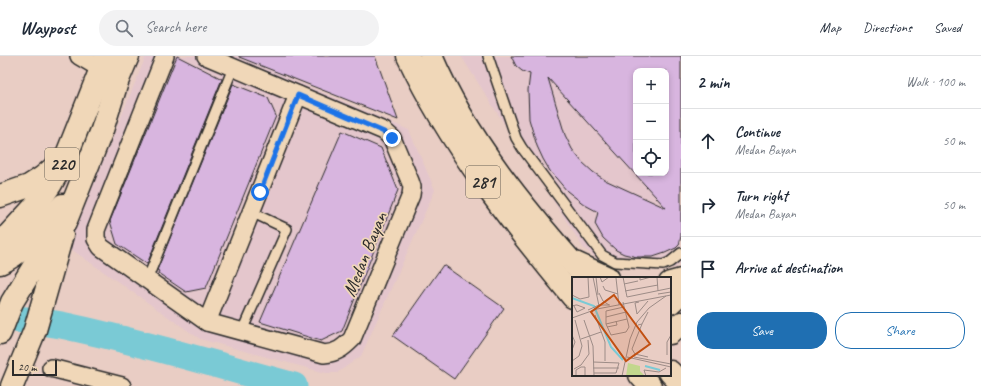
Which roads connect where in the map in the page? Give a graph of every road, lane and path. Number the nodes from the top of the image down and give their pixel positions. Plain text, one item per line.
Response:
1 (79, 56) edge
2 (128, 56) edge
3 (165, 56) edge
4 (206, 56) edge
5 (408, 56) edge
6 (431, 56) edge
7 (488, 56) edge
8 (233, 68) junction
9 (108, 69) edge
10 (298, 95) junction
11 (66, 157) junction
12 (78, 190) junction
13 (0, 196) edge
14 (251, 212) junction
15 (65, 223) junction
16 (681, 254) edge
17 (0, 258) edge
18 (572, 262) junction
19 (585, 277) edge
20 (606, 277) edge
21 (147, 280) junction
22 (681, 280) edge
23 (671, 283) edge
24 (681, 293) edge
25 (572, 296) edge
26 (671, 302) edge
27 (6, 317) edge
28 (207, 322) junction
29 (681, 323) edge
30 (242, 331) junction
31 (671, 332) edge
32 (51, 368) dead end
33 (671, 373) edge
34 (641, 376) edge
35 (656, 376) edge
36 (681, 384) edge
37 (12, 386) edge
38 (122, 386) edge
39 (650, 386) edge
40 (665, 386) edge

1 - 9 street
2 - 9 main road, 220
3 - 21 street, Medan Bayan
4 - 8 street, Medan Bayan
5 - 25 main road, 281
6 - 18 main road, 281
7 - 16 lane
8 - 10 street, Medan Bayan
8 - 21 lane
9 - 11 main road, 220
9 - 12 main road, 220
10 - 14 street
10 - 30 street, Medan Bayan
11 - 13 main road
11 - 17 main road, 220
12 - 15 main road, 220
12 - 17 main road
14 - 28 street
14 - 30 lane
15 - 27 main road, 220
15 - 37 main road
17 - 27 main road
18 - 19 main road, 281
18 - 20 main road
21 - 28 street, Medan Bayan
22 - 23 main road
24 - 26 main road
28 - 30 street, Medan Bayan
29 - 31 main road
32 - 38 street
33 - 36 main road
34 - 39 main road
35 - 40 main road

